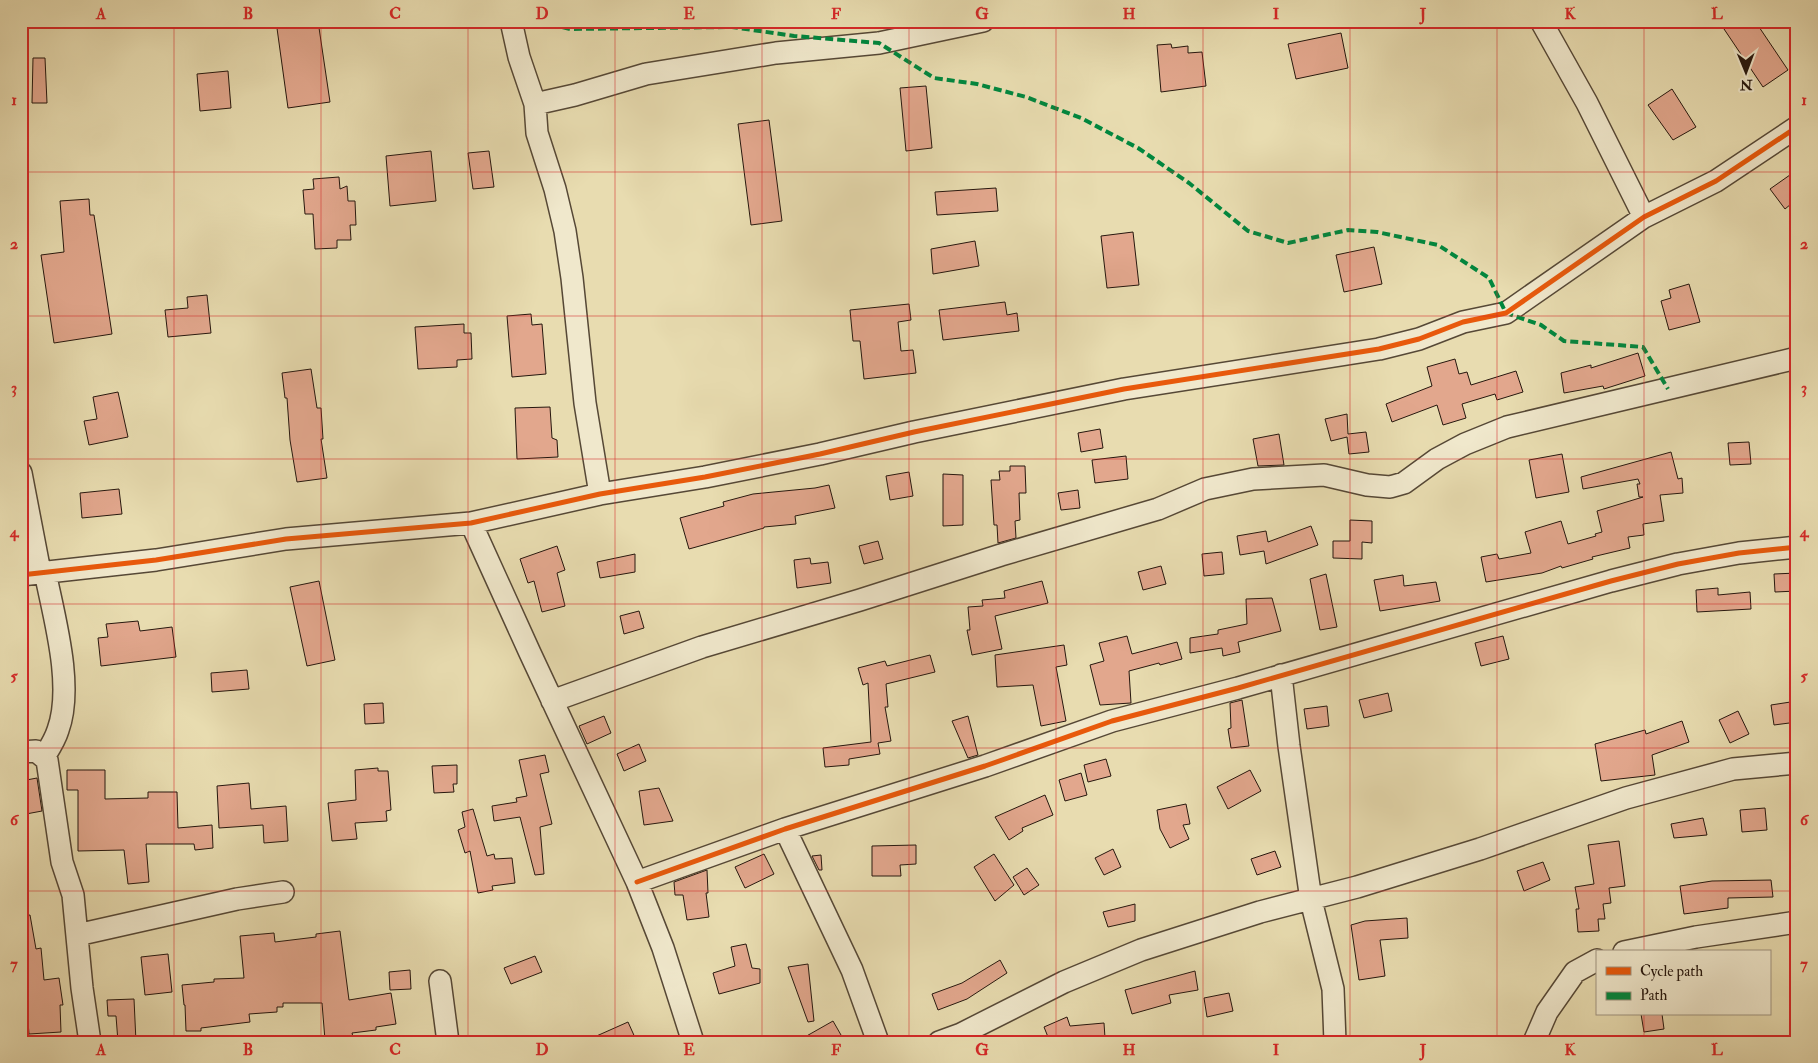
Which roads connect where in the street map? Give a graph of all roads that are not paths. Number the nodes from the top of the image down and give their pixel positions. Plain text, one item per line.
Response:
1 (511, 21) edge
2 (983, 21) edge
3 (1541, 21) edge
4 (535, 104) junction
5 (1797, 127) edge
6 (1644, 217) junction
7 (1797, 358) edge
8 (21, 473) edge
9 (600, 494) junction
10 (472, 523) junction
11 (1797, 547) edge
12 (35, 573) edge
13 (1281, 676) junction
14 (552, 701) junction
15 (21, 752) edge
16 (44, 757) junction
17 (1797, 763) edge
18 (785, 829) junction
19 (637, 882) junction
20 (283, 892) dead end
21 (1311, 900) junction
22 (1797, 922) edge
23 (77, 935) junction
24 (1633, 950) edge
25 (1596, 961) edge
26 (440, 981) dead end
27 (90, 1042) edge
28 (448, 1042) edge
29 (694, 1042) edge
30 (878, 1042) edge
31 (939, 1042) edge
32 (1335, 1042) edge
33 (1534, 1042) edge

1 - 4 street
2 - 4 street
3 - 6 street
4 - 9 street
5 - 6 street
6 - 9 street
7 - 14 street
8 - 12 street
9 - 10 street
10 - 12 street
10 - 14 street
11 - 13 street
12 - 16 street
13 - 18 street
13 - 21 street
14 - 19 street
15 - 16 street
16 - 23 street
17 - 21 street
18 - 19 street
18 - 30 street
19 - 29 street
20 - 23 street
21 - 31 street
21 - 32 street
22 - 24 street
23 - 27 street
25 - 33 street
26 - 28 street

